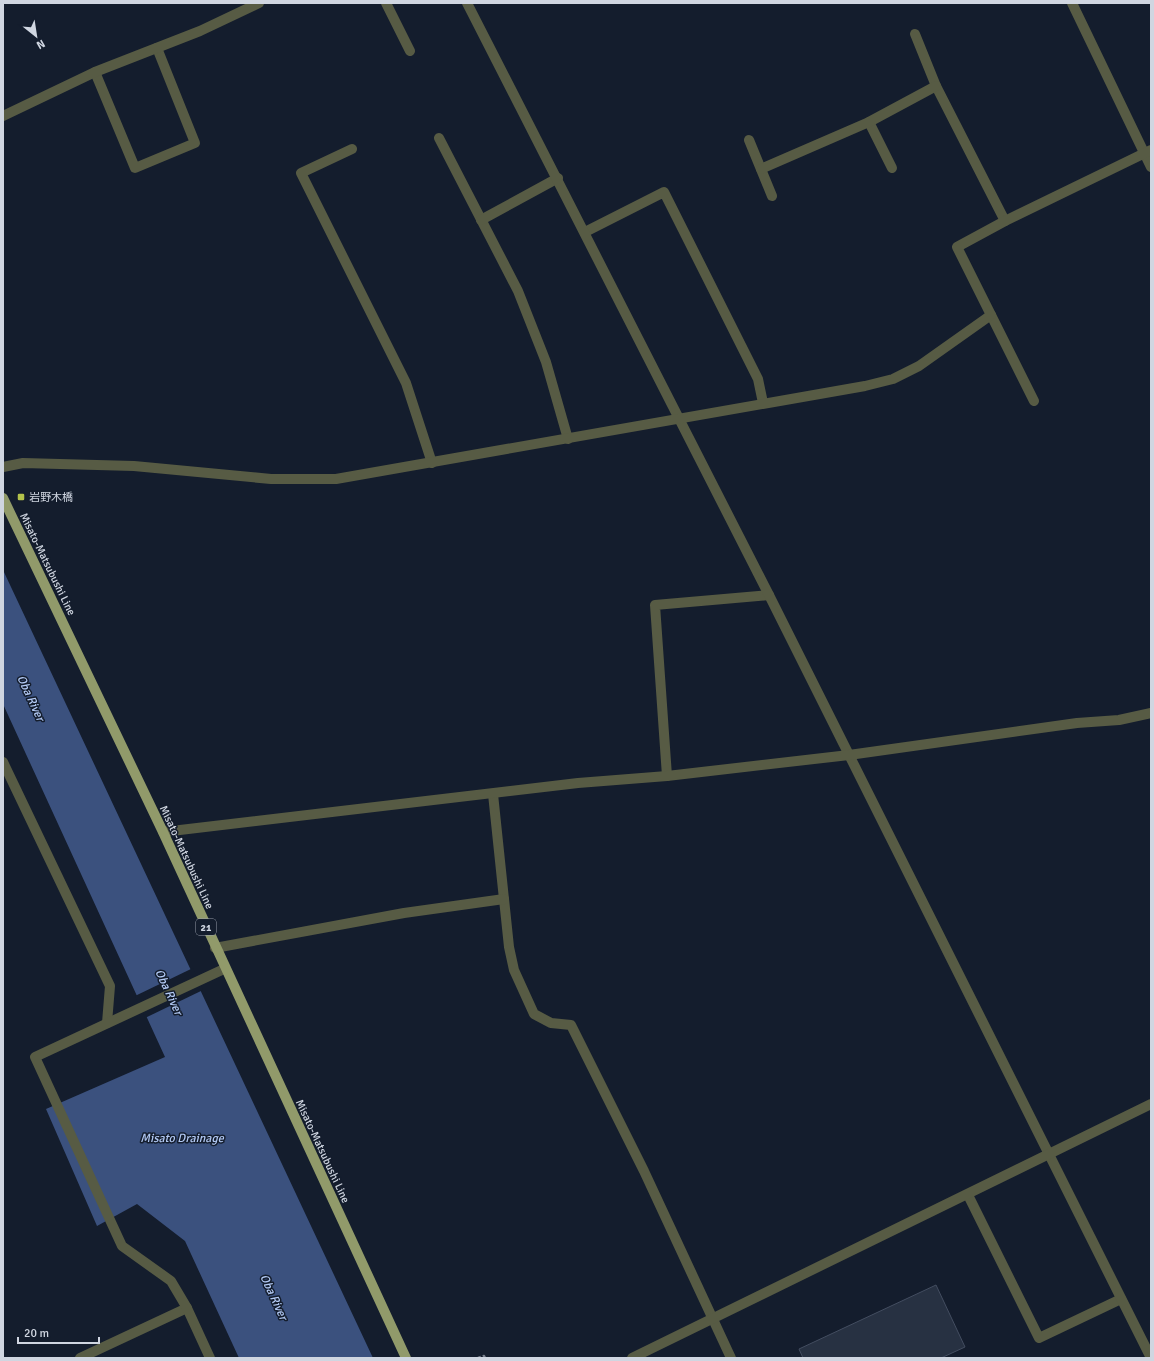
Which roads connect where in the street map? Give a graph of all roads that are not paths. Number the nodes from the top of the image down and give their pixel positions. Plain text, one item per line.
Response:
1 (259, 3) edge
2 (386, 3) edge
3 (467, 3) edge
4 (1072, 3) edge
5 (914, 34) dead end
6 (157, 48) junction
7 (410, 51) dead end
8 (95, 72) junction
9 (936, 86) junction
10 (3, 116) edge
11 (869, 122) junction
12 (439, 138) dead end
13 (749, 140) dead end
14 (352, 149) dead end
15 (1148, 151) edge
16 (1151, 167) edge
17 (892, 168) dead end
18 (761, 170) junction
19 (558, 178) junction
20 (772, 196) dead end
21 (481, 220) junction
22 (1005, 221) junction
23 (585, 232) junction
24 (991, 315) junction
25 (1034, 401) dead end
26 (763, 403) junction
27 (678, 418) junction
28 (568, 439) junction
29 (432, 463) junction
30 (3, 467) edge
31 (3, 498) edge
32 (769, 595) junction
33 (1151, 713) edge
34 (848, 755) junction
35 (3, 762) edge
36 (667, 776) junction
37 (492, 794) junction
38 (163, 832) junction
39 (504, 900) junction
40 (215, 948) junction
41 (224, 969) junction
42 (107, 1023) junction
43 (1151, 1104) edge
44 (1049, 1153) junction
45 (968, 1194) junction
46 (1120, 1299) junction
47 (187, 1308) junction
48 (712, 1318) junction
49 (80, 1358) edge
50 (210, 1358) edge
51 (406, 1358) edge
52 (632, 1358) edge
53 (730, 1358) edge
54 (1151, 1358) edge

1 - 6 street
2 - 7 street
3 - 19 street
4 - 15 street
5 - 9 street
6 - 8 street
6 - 8 street
8 - 10 street
9 - 11 street
9 - 22 street
11 - 17 street
11 - 18 street
12 - 21 street
13 - 18 street
14 - 29 street
15 - 16 street
15 - 22 street
18 - 20 street
19 - 21 street
19 - 23 street
21 - 28 street
22 - 24 street
23 - 26 street
23 - 27 street
24 - 25 street
24 - 26 street
26 - 27 street
27 - 28 street
27 - 32 street
28 - 29 street
29 - 30 street
31 - 38 main road, Misato-Matsubushi Line / 21
32 - 34 street
32 - 36 street
33 - 34 street
34 - 36 street
34 - 44 street
35 - 42 street
36 - 37 street
37 - 38 street
37 - 39 street
38 - 40 main road, Misato-Matsubushi Line / 21
39 - 40 street
39 - 48 street
40 - 41 main road, Misato-Matsubushi Line / 21
41 - 42 street
41 - 51 main road, Misato-Matsubushi Line / 21
42 - 47 street
43 - 44 street
44 - 45 street
44 - 46 street
45 - 46 street
45 - 48 street
46 - 54 street
47 - 49 street
47 - 50 street
48 - 52 street
48 - 53 street

